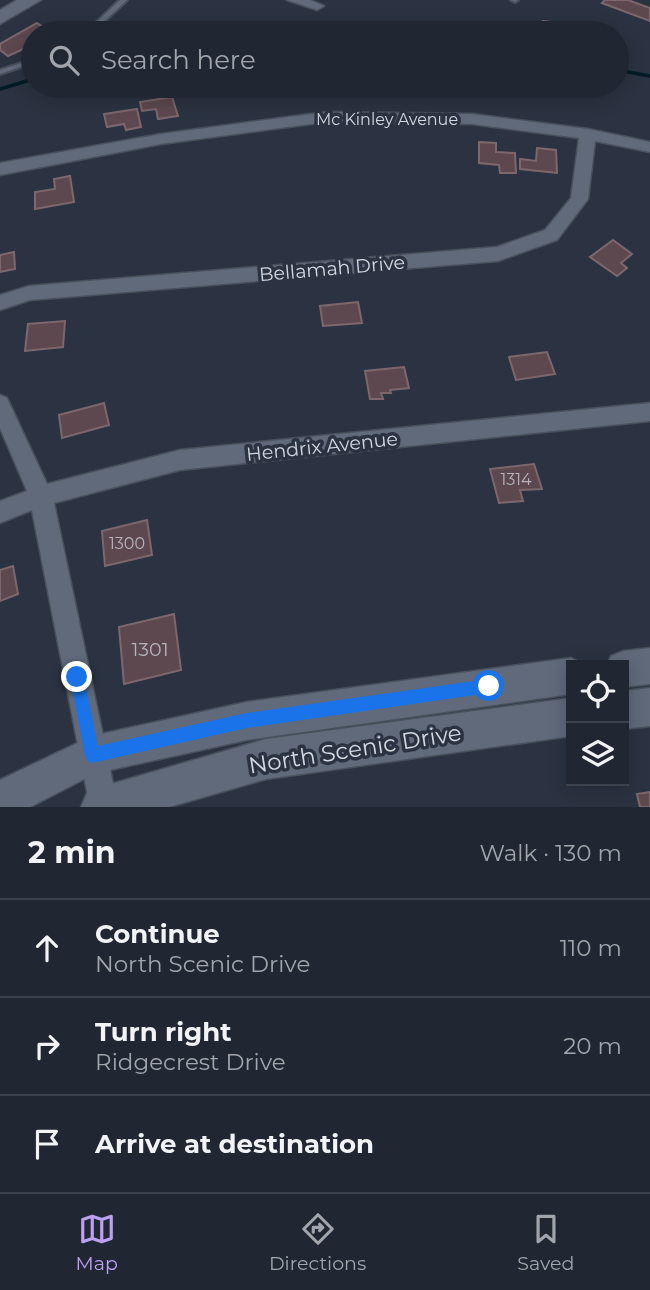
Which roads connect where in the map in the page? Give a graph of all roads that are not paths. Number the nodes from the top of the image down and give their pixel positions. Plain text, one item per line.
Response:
1 (31, 0) edge
2 (124, 0) edge
3 (294, 0) edge
4 (317, 6) dead end
5 (0, 18) edge
6 (101, 21) edge
7 (21, 65) edge
8 (0, 72) edge
9 (587, 134) junction
10 (650, 147) edge
11 (0, 169) edge
12 (0, 303) edge
13 (0, 404) edge
14 (650, 412) edge
15 (41, 496) junction
16 (0, 512) edge
17 (650, 666) edge
18 (629, 668) edge
19 (566, 677) edge
20 (650, 707) edge
21 (629, 709) edge
22 (566, 718) edge
23 (92, 755) junction
24 (0, 801) edge
25 (103, 807) edge

1 - 5 main road
2 - 6 lane
3 - 4 street
7 - 8 lane
9 - 10 street, Mc Kinley Avenue
9 - 11 street, Mc Kinley Avenue
9 - 12 street, Bellamah Drive
13 - 15 street
14 - 15 street, Hendrix Avenue
15 - 16 street, Hendrix Avenue
15 - 23 street
17 - 18 main road
19 - 23 main road, North Scenic Drive
20 - 21 main road
22 - 25 main road, North Scenic Drive
23 - 24 main road, North Scenic Drive
23 - 25 street

